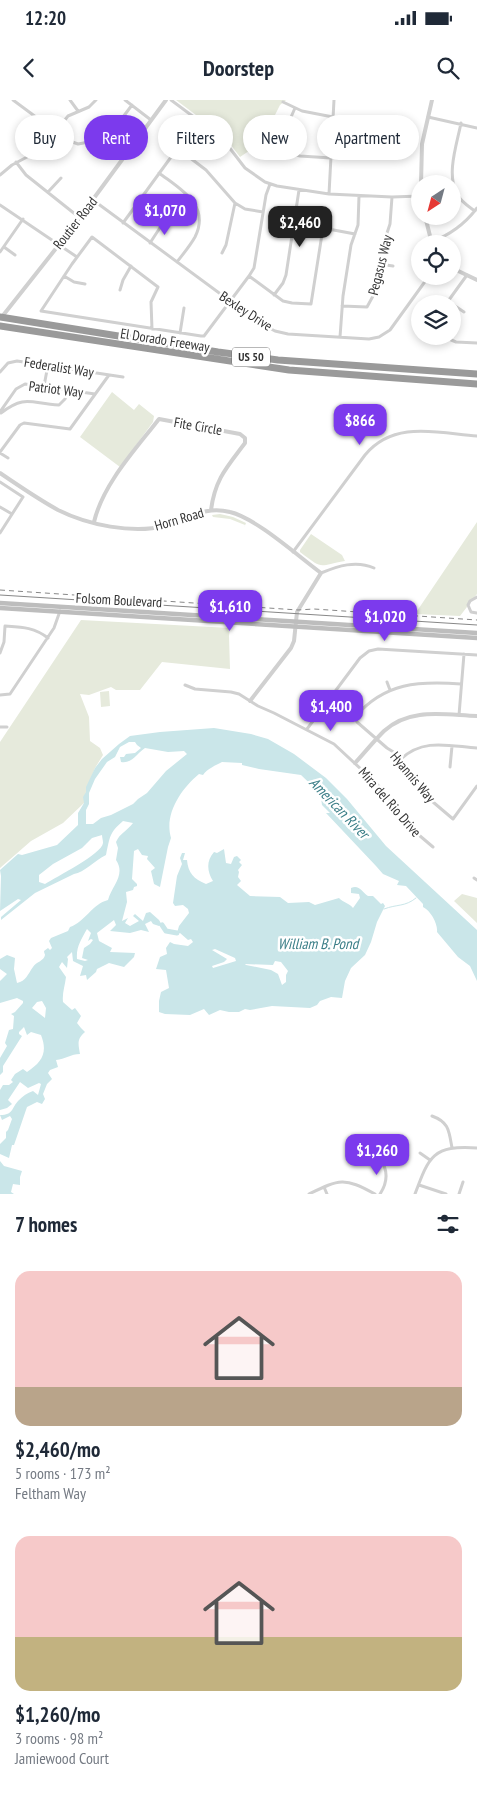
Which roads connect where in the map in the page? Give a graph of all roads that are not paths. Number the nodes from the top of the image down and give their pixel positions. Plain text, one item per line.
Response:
1 (13, 100) edge
2 (70, 100) edge
3 (96, 100) edge
4 (125, 100) edge
5 (166, 100) edge
6 (171, 100) edge
7 (334, 100) edge
8 (432, 100) edge
9 (284, 102) dead end
10 (132, 105) junction
11 (295, 108) junction
12 (78, 111) junction
13 (33, 115) edge
14 (70, 115) edge
15 (125, 115) edge
16 (191, 115) edge
17 (325, 115) edge
18 (333, 115) edge
19 (428, 117) junction
20 (150, 120) junction
21 (461, 123) junction
22 (477, 128) edge
23 (233, 151) edge
24 (317, 157) edge
25 (20, 160) edge
26 (169, 160) edge
27 (193, 160) edge
28 (331, 160) edge
29 (16, 162) junction
30 (159, 174) junction
31 (0, 175) edge
32 (421, 175) edge
33 (61, 178) dead end
34 (270, 184) junction
35 (299, 190) junction
36 (48, 192) junction
37 (329, 194) junction
38 (359, 196) junction
39 (411, 196) edge
40 (392, 197) junction
41 (93, 200) junction
42 (235, 203) junction
43 (0, 205) edge
44 (476, 209) edge
45 (263, 212) junction
46 (80, 218) junction
47 (23, 220) junction
48 (166, 220) dead end
49 (123, 223) junction
50 (355, 234) junction
51 (446, 235) edge
52 (150, 243) junction
53 (59, 246) junction
54 (4, 247) junction
55 (0, 252) edge
56 (222, 253) dead end
57 (15, 255) dead end
58 (77, 257) junction
59 (177, 262) junction
60 (378, 264) junction
61 (131, 266) junction
62 (394, 266) dead end
63 (461, 273) edge
64 (64, 276) junction
65 (249, 276) junction
66 (467, 276) junction
67 (477, 280) edge
68 (85, 284) dead end
69 (423, 285) edge
70 (120, 290) dead end
71 (274, 295) junction
72 (452, 295) edge
73 (230, 302) junction
74 (342, 306) junction
75 (184, 308) dead end
76 (461, 310) edge
77 (464, 312) dead end
78 (0, 318) edge
79 (0, 326) edge
80 (152, 328) junction
81 (180, 333) junction
82 (340, 337) junction
83 (461, 342) edge
84 (477, 343) edge
85 (48, 365) junction
86 (0, 372) edge
87 (110, 374) junction
88 (477, 374) edge
89 (123, 377) dead end
90 (477, 384) edge
91 (44, 386) junction
92 (68, 390) junction
93 (96, 394) junction
94 (0, 413) edge
95 (477, 436) edge
96 (0, 452) edge
97 (8, 458) dead end
98 (0, 474) edge
99 (0, 482) edge
100 (0, 507) edge
101 (211, 510) junction
102 (12, 514) junction
103 (94, 522) junction
104 (0, 533) edge
105 (294, 552) junction
106 (374, 568) dead end
107 (321, 573) junction
108 (477, 597) edge
109 (0, 603) edge
110 (0, 608) edge
111 (60, 610) junction
112 (477, 613) edge
113 (214, 617) junction
114 (193, 620) junction
115 (258, 620) junction
116 (239, 623) junction
117 (295, 624) junction
118 (372, 627) junction
119 (349, 630) junction
120 (477, 633) edge
121 (48, 638) junction
122 (477, 638) edge
123 (0, 653) edge
124 (464, 654) junction
125 (477, 655) edge
126 (387, 682) dead end
127 (461, 684) junction
128 (185, 686) dead end
129 (390, 690) junction
130 (0, 695) edge
131 (250, 702) junction
132 (459, 715) junction
133 (477, 716) edge
134 (0, 727) edge
135 (7, 727) dead end
136 (307, 729) junction
137 (377, 739) junction
138 (452, 746) junction
139 (477, 748) edge
140 (401, 759) junction
141 (355, 763) junction
142 (450, 767) dead end
143 (477, 786) edge
144 (433, 847) dead end
145 (432, 1116) dead end
146 (452, 1148) junction
147 (477, 1148) edge
148 (420, 1153) dead end
149 (379, 1157) dead end
150 (430, 1160) junction
151 (463, 1182) dead end
152 (419, 1185) junction
153 (324, 1186) junction
154 (309, 1194) edge
155 (327, 1194) edge
156 (376, 1194) edge
157 (380, 1194) edge
158 (415, 1194) edge
159 (446, 1194) edge
160 (459, 1194) edge

1 - 13 street
2 - 12 street
3 - 12 street
4 - 10 street
5 - 20 street, Routier Road
6 - 16 street
7 - 18 street
8 - 19 street
9 - 11 street
10 - 15 street
10 - 20 street
11 - 17 street
11 - 24 street
12 - 14 street
19 - 21 street
19 - 32 street
20 - 41 street, Routier Road
21 - 22 street
21 - 44 street
23 - 34 street
25 - 29 street
26 - 30 street
27 - 42 street
28 - 37 street
29 - 31 street
29 - 36 street
30 - 49 street
30 - 59 street
33 - 36 street
34 - 35 street
34 - 45 street
35 - 37 street
35 - 71 street
36 - 46 street
37 - 38 street
38 - 40 street
38 - 50 street
39 - 40 street
40 - 60 street, Pegasus Way
41 - 46 street, Routier Road
41 - 49 street, Bexley Drive
42 - 45 street
42 - 56 street
43 - 47 street
44 - 51 street
45 - 65 street
46 - 53 street, Routier Road
47 - 53 street
47 - 54 street
48 - 52 street
49 - 52 street, Bexley Drive
50 - 71 street
50 - 74 street
52 - 59 street, Bexley Drive
53 - 58 street
53 - 78 street, Routier Road
54 - 55 street
54 - 57 street
58 - 61 street
58 - 64 street
59 - 73 street, Bexley Drive
60 - 62 street
60 - 74 street, Pegasus Way
61 - 70 street
61 - 80 street
63 - 66 street
64 - 68 street
64 - 80 street
65 - 71 street
65 - 73 street
66 - 67 street
66 - 72 street
69 - 82 street, Bexley Drive
73 - 81 street
73 - 82 street, Bexley Drive
74 - 82 street
75 - 81 street
76 - 77 street
78 - 88 highway, El Dorado Freeway / US 50
79 - 90 highway, El Dorado Freeway / US 50
80 - 81 street
83 - 84 street
85 - 86 street, Federalist Way
85 - 87 street, Federalist Way
85 - 91 street
87 - 89 street, Federalist Way
87 - 93 street
91 - 92 street, Patriot Way
91 - 94 street, Patriot Way
92 - 93 street, Patriot Way
92 - 94 street
93 - 96 street
95 - 105 street
96 - 97 street
98 - 103 street, Horn Road
99 - 102 street
100 - 102 street
101 - 103 street, Horn Road
101 - 103 street, Fite Circle
101 - 105 street, Horn Road
102 - 104 street
105 - 107 street, Horn Road
106 - 107 street
107 - 117 street
108 - 112 street
109 - 111 main road, Folsom Boulevard
110 - 111 main road, Folsom Boulevard
111 - 113 main road, Folsom Boulevard
111 - 114 main road, Folsom Boulevard
111 - 121 street
113 - 114 main road
113 - 115 main road, Folsom Boulevard
114 - 116 main road, Folsom Boulevard
115 - 116 main road
115 - 117 main road, Folsom Boulevard
116 - 117 main road, Folsom Boulevard
117 - 118 main road, Folsom Boulevard
117 - 119 main road, Folsom Boulevard
117 - 131 street
118 - 119 main road
118 - 120 main road, Folsom Boulevard
119 - 122 main road, Folsom Boulevard
121 - 123 street
121 - 130 street
124 - 125 street
124 - 127 street
124 - 136 street
126 - 129 street
127 - 129 street, Hyannis Way
127 - 132 street
128 - 131 street, Mira del Rio Drive
129 - 137 street, Hyannis Way
131 - 136 street, Mira del Rio Drive
132 - 133 street
132 - 137 street
134 - 135 street
136 - 141 street, Mira del Rio Drive
137 - 140 street, Hyannis Way
137 - 141 street
138 - 139 street
138 - 140 street
138 - 142 street
140 - 143 street, Hyannis Way
141 - 144 street, Mira del Rio Drive
145 - 146 street
146 - 147 street
146 - 150 street
148 - 150 street
149 - 157 street
150 - 152 street
151 - 160 street
152 - 158 street
152 - 159 street
153 - 154 street
153 - 155 street
153 - 156 street

